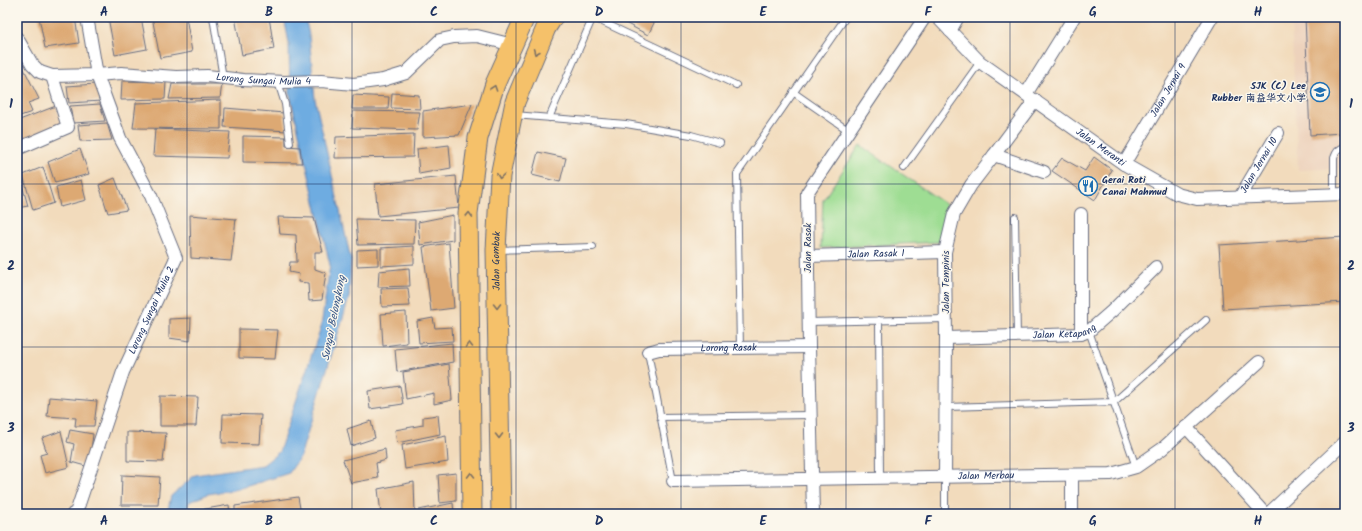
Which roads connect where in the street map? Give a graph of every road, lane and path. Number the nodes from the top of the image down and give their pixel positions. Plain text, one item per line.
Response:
1 (87, 17) edge
2 (213, 17) edge
3 (525, 17) edge
4 (553, 17) edge
5 (592, 17) edge
6 (846, 17) edge
7 (925, 17) edge
8 (937, 17) edge
9 (958, 17) edge
10 (1074, 17) edge
11 (1212, 17) edge
12 (950, 31) junction
13 (17, 38) edge
14 (513, 45) junction
15 (980, 62) junction
16 (97, 75) junction
17 (52, 76) junction
18 (223, 78) junction
19 (281, 82) junction
20 (736, 85) dead end
21 (793, 92) junction
22 (1031, 97) junction
23 (512, 115) junction
24 (549, 118) junction
25 (849, 131) junction
26 (1278, 133) dead end
27 (720, 142) dead end
28 (290, 143) dead end
29 (1344, 147) dead end
30 (17, 149) edge
31 (994, 155) junction
32 (1124, 164) junction
33 (904, 168) dead end
34 (1044, 172) dead end
35 (1339, 194) edge
36 (1240, 197) junction
37 (1081, 214) dead end
38 (1015, 217) dead end
39 (592, 247) dead end
40 (496, 250) junction
41 (945, 252) junction
42 (808, 256) junction
43 (1156, 267) dead end
44 (946, 319) junction
45 (879, 320) junction
46 (1206, 320) dead end
47 (808, 322) junction
48 (1085, 333) junction
49 (1017, 337) junction
50 (946, 338) junction
51 (809, 347) junction
52 (740, 349) junction
53 (648, 352) joint
54 (1259, 362) dead end
55 (1114, 402) junction
56 (946, 407) junction
57 (811, 415) junction
58 (660, 417) junction
59 (1186, 427) junction
60 (1345, 442) edge
61 (1136, 466) junction
62 (945, 476) junction
63 (1072, 476) junction
64 (880, 477) junction
65 (813, 478) junction
66 (673, 481) joint
67 (73, 514) edge
68 (472, 514) edge
69 (501, 514) edge
70 (813, 514) edge
71 (945, 514) edge
72 (1072, 514) edge
73 (1267, 514) edge

1 - 16 street, Lorong Sungai Mulia 2
2 - 18 lane
3 - 14 main road
4 -> 23 main road, Jalan Gombak
5 - 20 lane
5 - 24 lane
6 - 21 lane
7 - 25 street, Jalan Rasak
8 - 12 street, Jalan Meranti
9 - 12 street
10 - 22 street, Jalan Tempinis
11 - 32 street, Jalan Jernai 9
12 - 15 street, Jalan Meranti
13 - 17 street, Lorong Sungai Mulia 4
14 - 19 street, Lorong Sungai Mulia 4
68 -> 14 main road
15 - 22 street, Jalan Meranti
15 - 33 lane
16 - 17 street, Lorong Sungai Mulia 4
16 - 18 street, Lorong Sungai Mulia 4
16 - 67 street, Lorong Sungai Mulia 2
17 - 30 street
18 - 19 street, Lorong Sungai Mulia 4
19 - 28 lane
21 - 25 lane
21 - 52 lane
22 - 31 street, Jalan Tempinis
22 - 32 street, Jalan Meranti
23 - 24 lane
23 -> 40 main road, Jalan Gombak
24 - 27 lane
25 - 42 street, Jalan Rasak
26 - 36 street, Jalan Jernai 10
29 - 35 lane
31 - 34 street
31 - 41 street, Jalan Tempinis
32 - 36 street, Jalan Meranti
35 - 36 street, Jalan Meranti
37 - 48 street
38 - 49 lane
39 - 40 lane
40 -> 69 main road, Jalan Gombak
41 - 42 street, Jalan Rasak 1
41 - 44 street, Jalan Tempinis
42 - 47 street, Jalan Rasak
43 - 48 street, Jalan Ketapang
44 - 45 lane
44 - 50 street, Jalan Tempinis
45 - 47 lane
45 - 64 lane
46 - 55 lane
47 - 51 street, Jalan Rasak
48 - 49 street, Jalan Ketapang
48 - 55 lane
49 - 50 street, Jalan Ketapang
50 - 56 street, Jalan Tempinis
51 - 52 street, Lorong Rasak
51 - 57 street, Jalan Rasak
52 - 53 street, Lorong Rasak
53 - 58 lane
54 - 59 street, Jalan Merbau
55 - 56 lane
55 - 61 lane
56 - 62 street, Jalan Tempinis
57 - 58 lane
57 - 65 street, Jalan Rasak
58 - 66 lane
59 - 61 street, Jalan Merbau
59 - 73 street
60 - 73 street
61 - 63 street, Jalan Merbau
62 - 63 street, Jalan Merbau
62 - 64 street, Jalan Merbau
62 - 71 lane
63 - 72 street
64 - 65 street, Jalan Merbau
65 - 66 street, Jalan Merbau
65 - 70 street, Jalan Rasak

